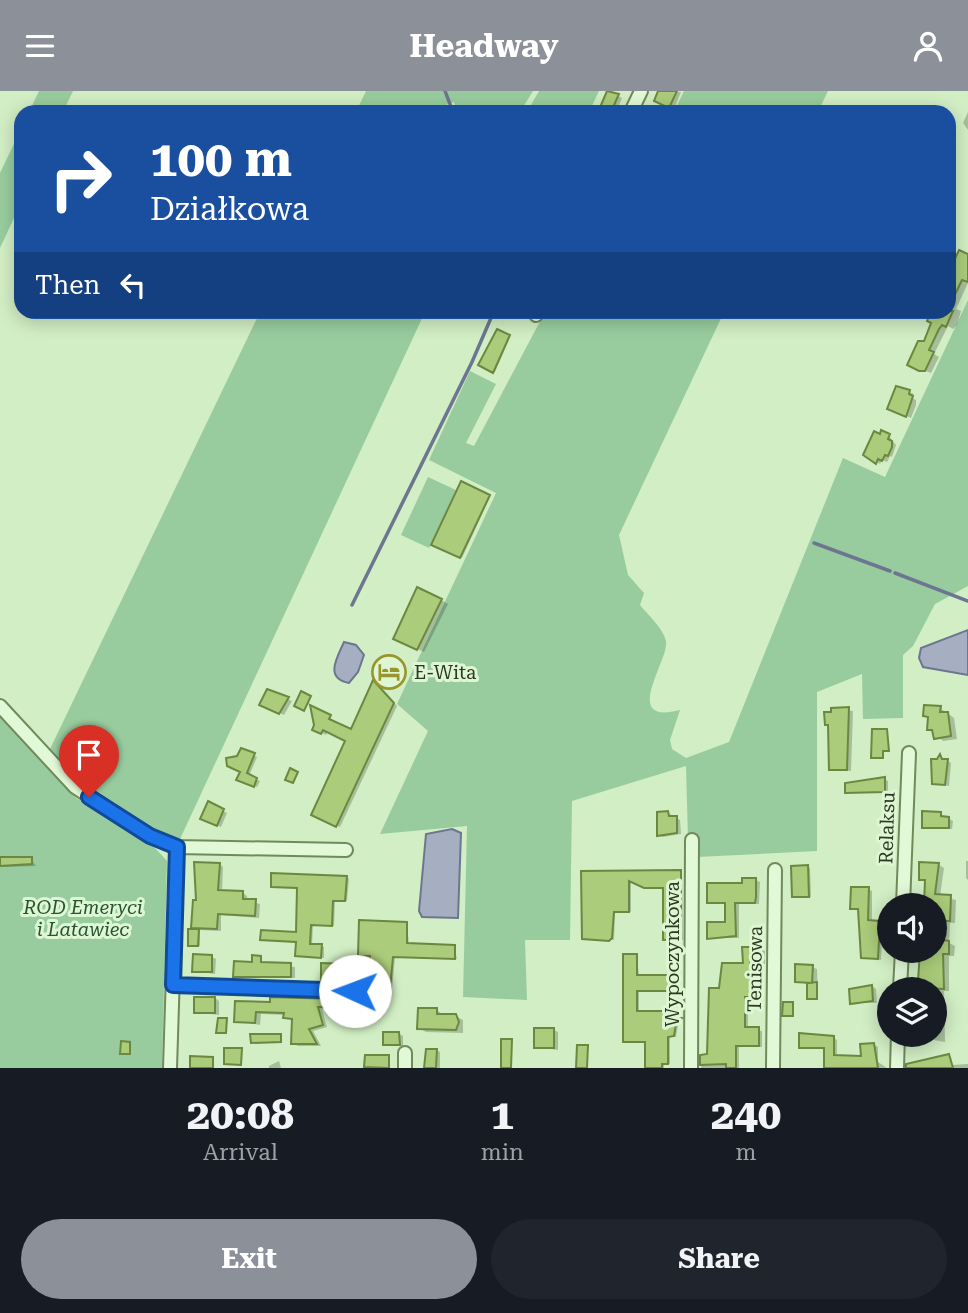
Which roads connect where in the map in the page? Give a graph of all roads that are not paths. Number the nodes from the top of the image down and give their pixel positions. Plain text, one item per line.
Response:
1 (0, 706) edge
2 (909, 753) dead end
3 (692, 840) dead end
4 (177, 847) junction
5 (346, 850) dead end
6 (775, 870) dead end
7 (903, 893) edge
8 (173, 985) junction
9 (355, 991) dead end
10 (898, 1047) edge
11 (405, 1053) dead end
12 (170, 1068) edge
13 (405, 1068) edge
14 (691, 1068) edge
15 (773, 1068) edge
16 (897, 1068) edge

1 - 4 street
2 - 7 street, Relaksu
3 - 14 street, Wypoczynkowa
4 - 5 street
4 - 8 street
6 - 15 street, Tenisowa
8 - 9 street
8 - 12 street
10 - 16 street
11 - 13 street

